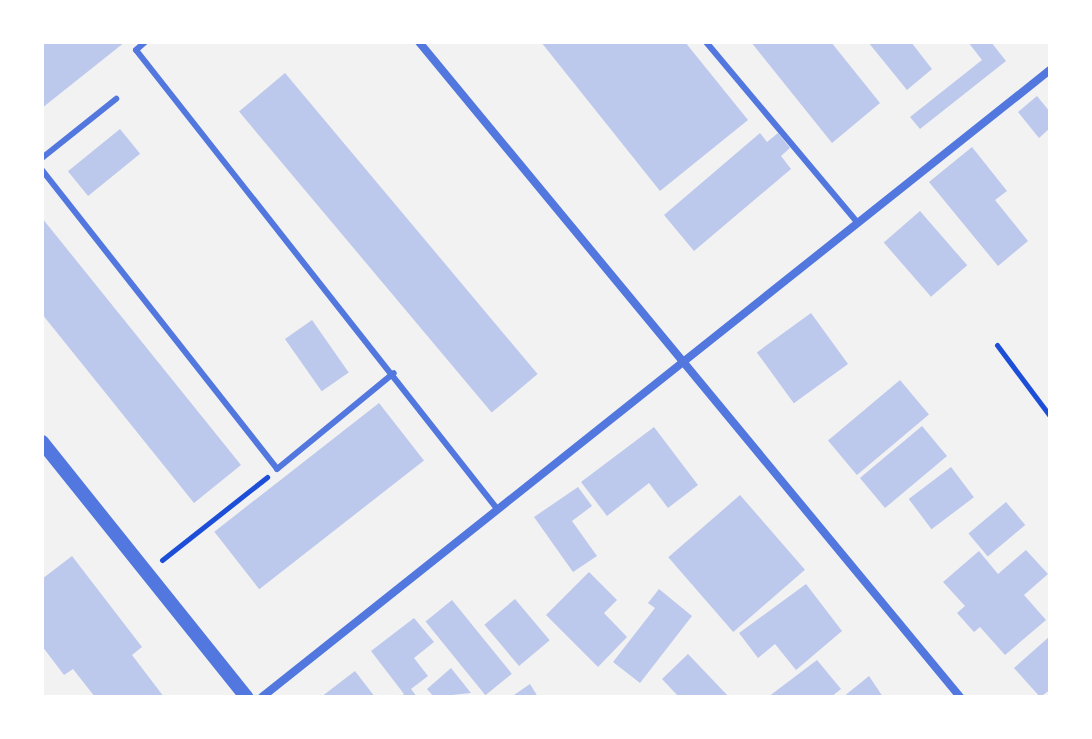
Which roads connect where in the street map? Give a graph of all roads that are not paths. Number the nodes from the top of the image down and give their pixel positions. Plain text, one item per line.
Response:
1 (145, 42) edge
2 (419, 42) edge
3 (706, 42) edge
4 (1050, 70) edge
5 (116, 99) dead end
6 (42, 158) edge
7 (42, 170) edge
8 (857, 222) junction
9 (685, 360) junction
10 (394, 373) junction
11 (42, 442) edge
12 (498, 510) junction
13 (246, 697) edge
14 (262, 697) edge
15 (960, 697) edge

1 - 10 lane
2 - 9 street
3 - 8 lane
4 - 8 street
5 - 6 lane
7 - 10 lane
8 - 9 street
9 - 12 street
9 - 15 street
10 - 12 lane
11 - 13 street
12 - 14 street

